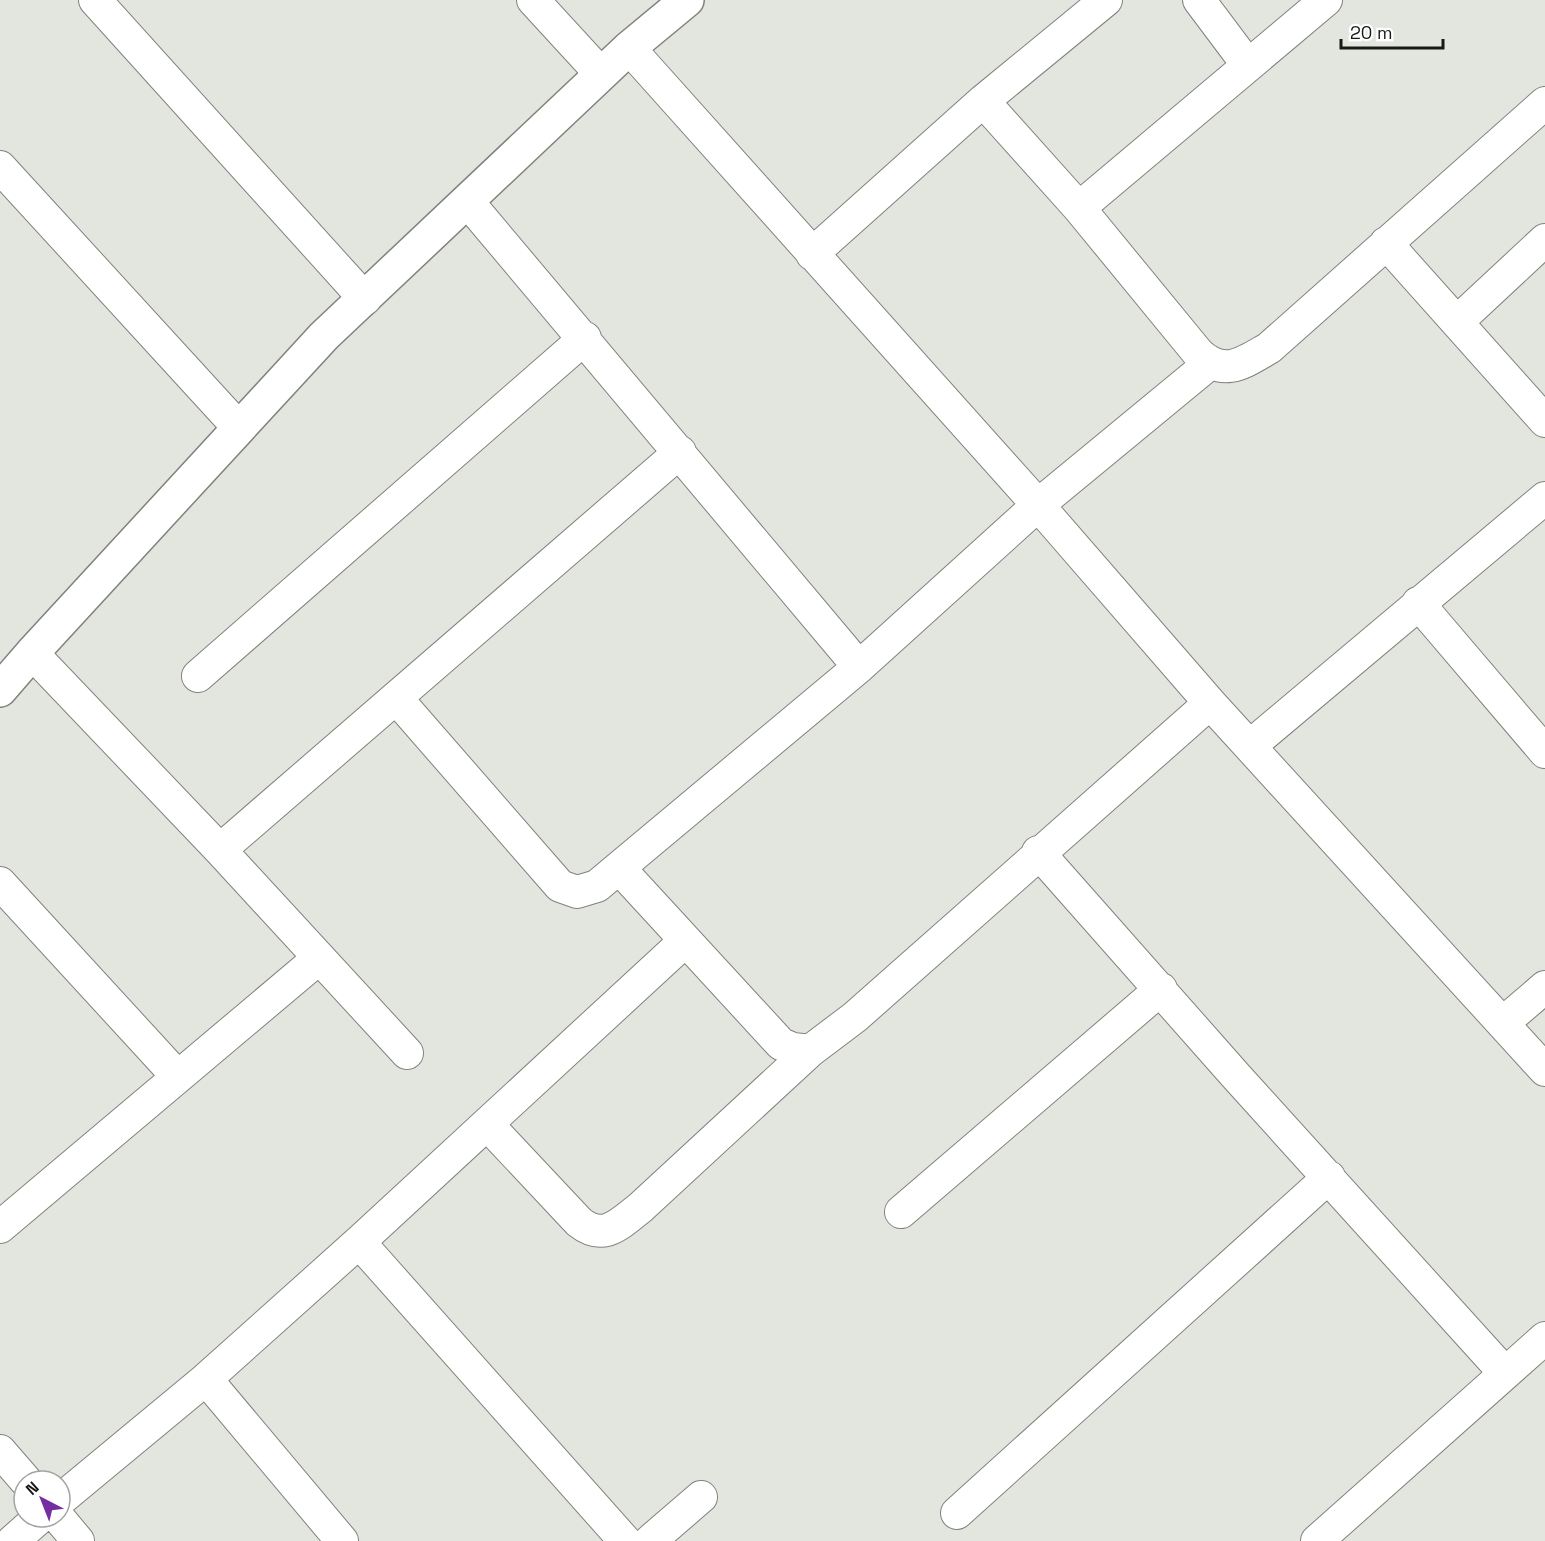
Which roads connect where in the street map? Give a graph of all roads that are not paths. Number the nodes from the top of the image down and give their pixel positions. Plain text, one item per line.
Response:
1 (95, 0) edge
2 (533, 0) edge
3 (1106, 0) edge
4 (1199, 0) edge
5 (1326, 0) edge
6 (681, 2) edge
7 (629, 48) junction
8 (1247, 64) junction
9 (602, 74) junction
10 (983, 100) junction
11 (1545, 103) edge
12 (0, 167) edge
13 (468, 202) junction
14 (1079, 208) junction
15 (1545, 240) edge
16 (1386, 243) junction
17 (812, 254) junction
18 (364, 299) junction
19 (1457, 322) junction
20 (585, 338) junction
21 (1209, 364) junction
22 (1545, 421) edge
23 (239, 428) junction
24 (680, 452) junction
25 (1545, 498) edge
26 (1038, 505) junction
27 (1418, 603) junction
28 (32, 653) junction
29 (859, 667) junction
30 (198, 676) dead end
31 (0, 690) edge
32 (397, 699) junction
33 (1210, 704) junction
34 (1250, 746) junction
35 (1545, 752) edge
36 (220, 850) junction
37 (1038, 852) junction
38 (620, 869) junction
39 (0, 884) edge
40 (685, 941) junction
41 (319, 958) junction
42 (1545, 987) edge
43 (1161, 989) junction
44 (1503, 1023) junction
45 (810, 1051) junction
46 (407, 1053) dead end
47 (1545, 1070) edge
48 (178, 1077) junction
49 (488, 1124) junction
50 (1329, 1177) junction
51 (901, 1212) dead end
52 (0, 1227) edge
53 (359, 1242) junction
54 (1545, 1338) edge
55 (1504, 1372) junction
56 (206, 1379) junction
57 (0, 1451) edge
58 (16, 1469) edge
59 (72, 1490) edge
60 (701, 1497) dead end
61 (957, 1513) dead end
62 (26, 1529) edge
63 (68, 1529) edge
64 (13, 1541) edge
65 (78, 1541) edge
66 (342, 1541) edge
67 (625, 1541) edge
68 (650, 1541) edge
69 (1317, 1541) edge

1 - 18 street
2 - 9 street
3 - 10 street
4 - 8 street
5 - 8 street
6 - 7 street
7 - 9 street
7 - 17 street
8 - 14 street
9 - 13 street
10 - 14 street
10 - 17 street
11 - 16 street
12 - 23 street
13 - 18 street
13 - 20 street
14 - 21 street
15 - 19 street
16 - 19 street
16 - 21 street
17 - 26 street
18 - 23 street
19 - 22 street
20 - 24 street
20 - 30 street
21 - 26 street
23 - 28 street
24 - 29 street
24 - 32 street
25 - 27 street
26 - 29 street
26 - 33 street
27 - 34 street
27 - 35 street
28 - 31 street
28 - 36 street
29 - 38 street
32 - 36 street
32 - 38 street
33 - 34 street
33 - 37 street
34 - 44 street
36 - 41 street
37 - 43 street
37 - 45 street
38 - 40 street
39 - 48 street
40 - 45 street
40 - 49 street
41 - 46 street
41 - 48 street
42 - 44 street
43 - 50 street
43 - 51 street
44 - 47 street
45 - 49 street
48 - 52 street
49 - 53 street
50 - 55 street
50 - 61 street
53 - 56 street
53 - 67 street
54 - 55 street
55 - 69 street
56 - 59 street
56 - 66 street
57 - 58 street
60 - 68 street
62 - 64 street
63 - 65 street

